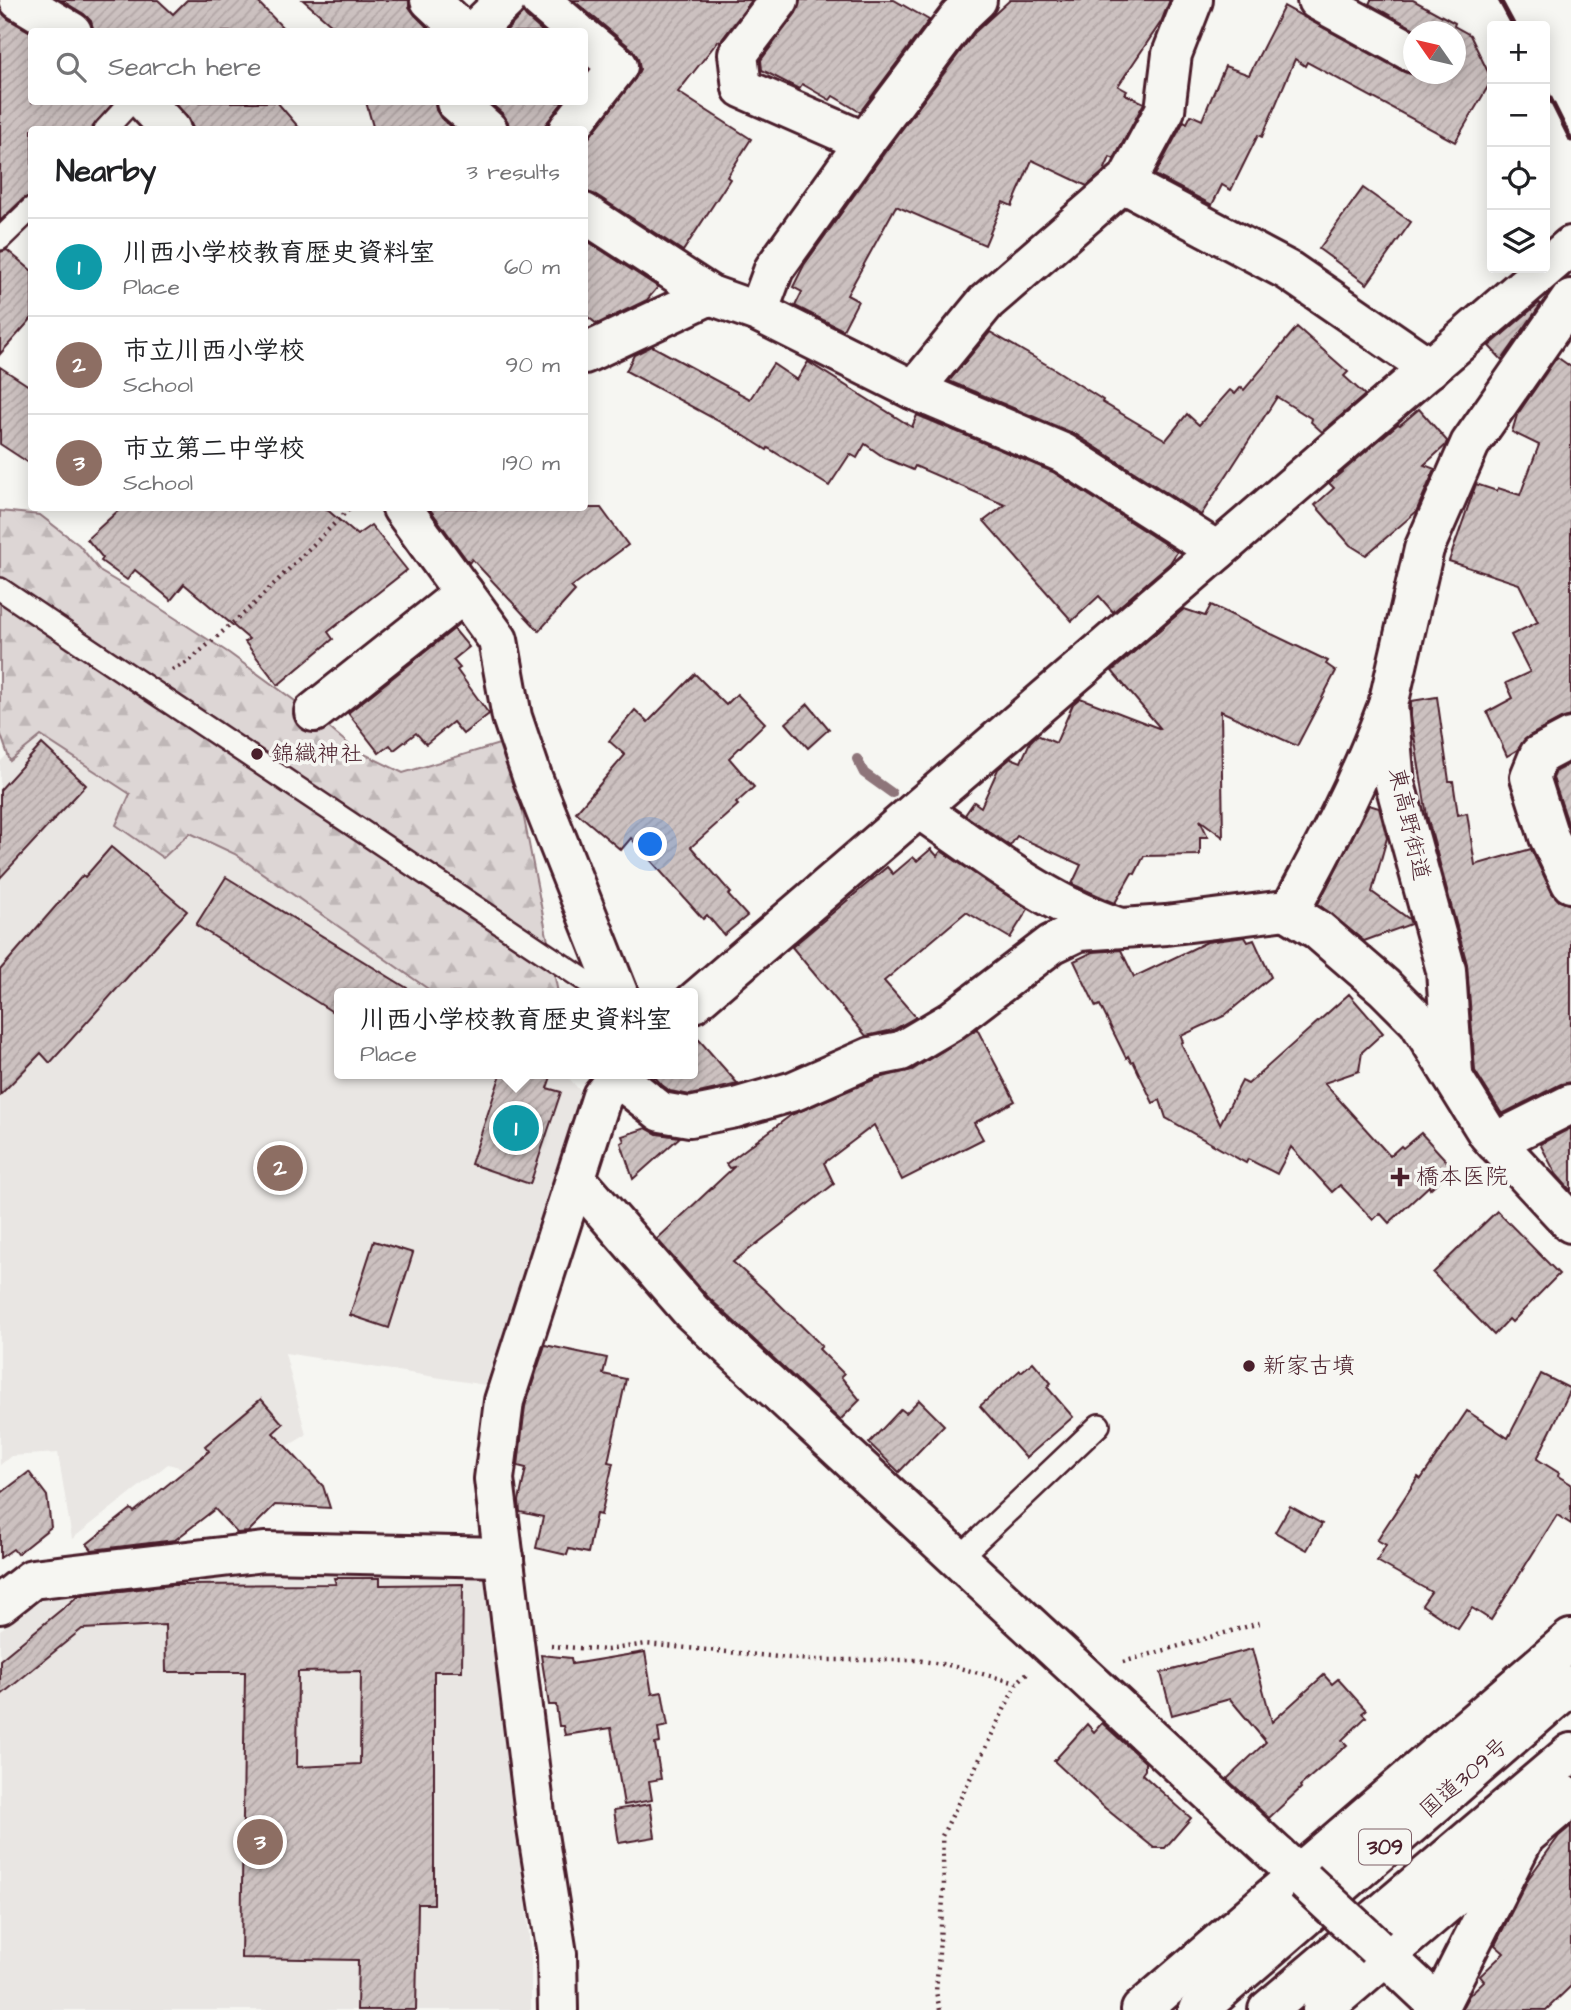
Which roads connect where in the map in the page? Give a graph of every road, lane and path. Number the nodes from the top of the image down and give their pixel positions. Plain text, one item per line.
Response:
1 (19, 0) edge
2 (430, 0) edge
3 (506, 0) edge
4 (540, 0) edge
5 (779, 0) edge
6 (977, 0) edge
7 (1193, 0) edge
8 (1317, 0) edge
9 (65, 28) edge
10 (460, 28) edge
11 (477, 28) edge
12 (572, 28) edge
13 (588, 41) edge
14 (1403, 47) edge
15 (588, 104) edge
16 (128, 105) edge
17 (148, 105) edge
18 (459, 105) edge
19 (588, 105) edge
20 (109, 126) edge
21 (167, 126) edge
22 (483, 126) edge
23 (571, 126) edge
24 (865, 142) junction
25 (1125, 184) junction
26 (28, 212) edge
27 (588, 216) edge
28 (0, 239) edge
29 (1571, 246) edge
30 (710, 295) junction
31 (1571, 299) edge
32 (758, 312) junction
33 (588, 352) edge
34 (1430, 368) junction
35 (914, 390) junction
36 (347, 511) edge
37 (404, 511) edge
38 (1217, 551) junction
39 (0, 589) edge
40 (464, 593) junction
41 (143, 684) junction
42 (1388, 705) junction
43 (314, 712) dead end
44 (1571, 738) edge
45 (919, 809) junction
46 (1571, 883) edge
47 (1289, 912) junction
48 (1124, 929) junction
49 (597, 988) edge
50 (616, 988) edge
51 (698, 999) edge
52 (1454, 1075) junction
53 (616, 1079) edge
54 (622, 1079) edge
55 (1571, 1104) edge
56 (1495, 1142) junction
57 (576, 1179) junction
58 (1571, 1223) edge
59 (1100, 1425) dead end
60 (504, 1557) junction
61 (958, 1559) junction
62 (0, 1604) edge
63 (1264, 1622) dead end
64 (1571, 1639) edge
65 (515, 1644) junction
66 (1082, 1673) junction
67 (1571, 1685) edge
68 (1571, 1753) edge
69 (1571, 1797) edge
70 (1525, 1836) junction
71 (1293, 1870) junction
72 (1381, 1951) junction
73 (1439, 2009) edge
74 (558, 2010) edge
75 (940, 2010) edge
76 (1141, 2010) edge
77 (1198, 2010) edge
78 (1268, 2010) edge
79 (1322, 2010) edge

1 - 9 main road
2 - 10 main road
3 - 11 main road
4 - 12 main road
5 - 24 main road
6 - 24 main road
7 - 25 main road
8 - 14 main road
13 - 15 main road
16 - 20 lane
17 - 21 main road
18 - 22 main road
19 - 23 main road
24 - 32 main road
25 - 34 main road
25 - 35 main road
26 - 28 lane
27 - 30 main road
29 - 34 main road
30 - 32 main road
30 - 33 main road
31 - 42 main road, 東高野街道
32 - 35 main road
34 - 38 main road
35 - 38 main road
36 - 41 path
37 - 40 main road
38 - 45 main road
39 - 41 lane
40 - 43 main road
40 - 50 main road
41 - 49 lane
42 - 47 main road
42 - 52 main road, 東高野街道
44 - 46 main road
45 - 48 main road
45 - 51 main road
47 - 48 main road
47 - 52 main road
48 - 54 main road
52 - 56 main road, 東高野街道
53 - 57 main road
55 - 56 main road
56 - 58 main road, 東高野街道
57 - 60 main road
57 - 61 main road
59 - 61 lane
60 - 62 main road
60 - 65 main road
61 - 66 main road
63 - 66 path
64 - 71 main road, 309
65 - 74 main road
65 - 75 path
66 - 71 main road
67 - 77 main road, 国道309号 / 309
68 - 78 main road, 309
69 - 70 main road
70 - 72 main road
70 - 73 main road
71 - 72 main road, bridge
71 - 76 main road, 309
72 - 73 main road
72 - 79 main road

